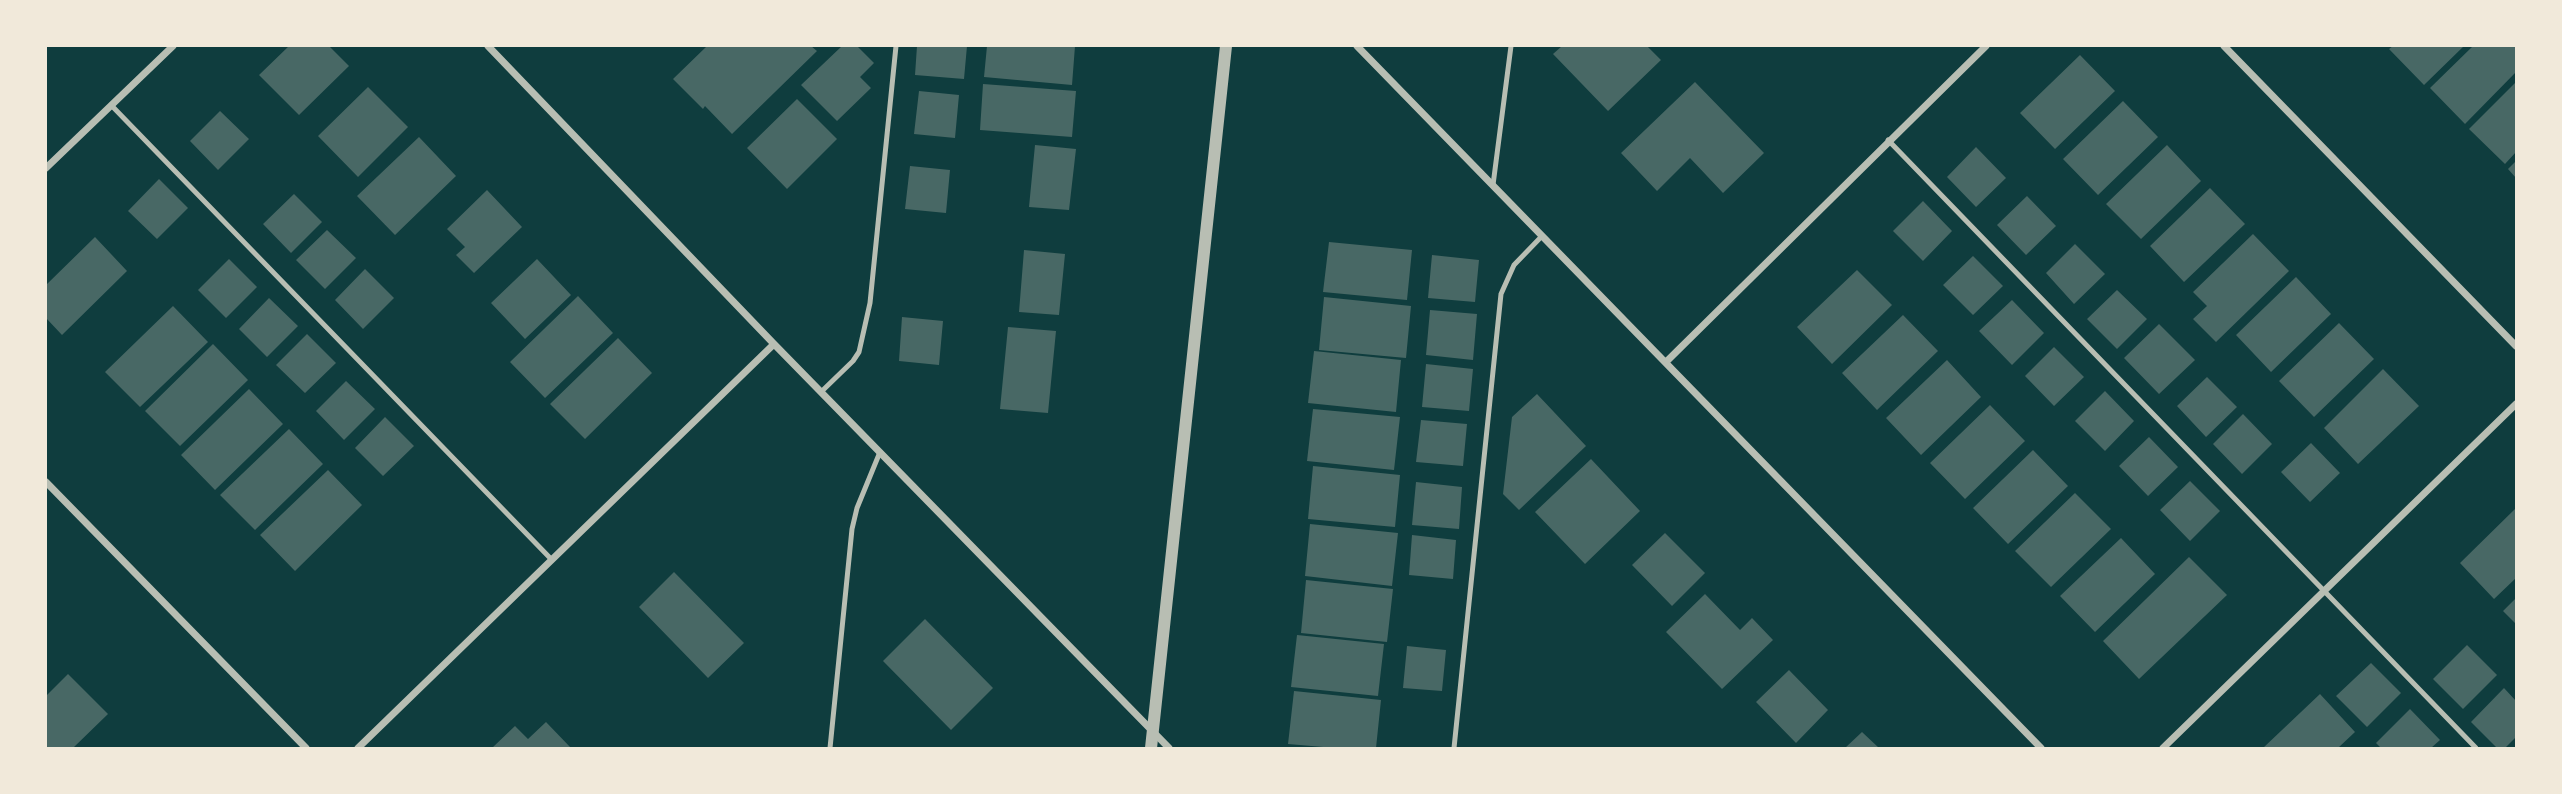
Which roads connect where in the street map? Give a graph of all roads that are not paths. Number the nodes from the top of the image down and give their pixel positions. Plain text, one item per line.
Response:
1 (173, 46) edge
2 (488, 46) edge
3 (896, 46) edge
4 (1226, 46) edge
5 (1357, 46) edge
6 (1511, 46) edge
7 (1986, 46) edge
8 (2224, 46) edge
9 (110, 104) junction
10 (1888, 140) junction
11 (46, 168) edge
12 (1493, 185) junction
13 (1542, 236) junction
14 (774, 344) junction
15 (2516, 346) edge
16 (1665, 362) junction
17 (821, 392) junction
18 (2516, 404) edge
19 (880, 452) junction
20 (46, 482) edge
21 (552, 560) junction
22 (2324, 592) junction
23 (1152, 731) junction
24 (306, 748) edge
25 (358, 748) edge
26 (830, 748) edge
27 (1151, 748) edge
28 (1169, 748) edge
29 (1454, 748) edge
30 (2041, 748) edge
31 (2163, 748) edge
32 (2476, 748) edge

1 - 9 street
2 - 14 street
3 - 17 lane
4 - 23 street
5 - 12 street
6 - 12 lane
7 - 10 street
8 - 15 street
9 - 11 street
9 - 21 lane
10 - 16 street
10 - 22 lane
12 - 13 street
13 - 16 street
13 - 29 lane
14 - 17 street
14 - 21 street
16 - 30 street
17 - 19 street
18 - 22 street
19 - 23 street
19 - 26 lane
20 - 24 street
21 - 25 street
22 - 31 street
22 - 32 lane
23 - 27 street
23 - 28 street

